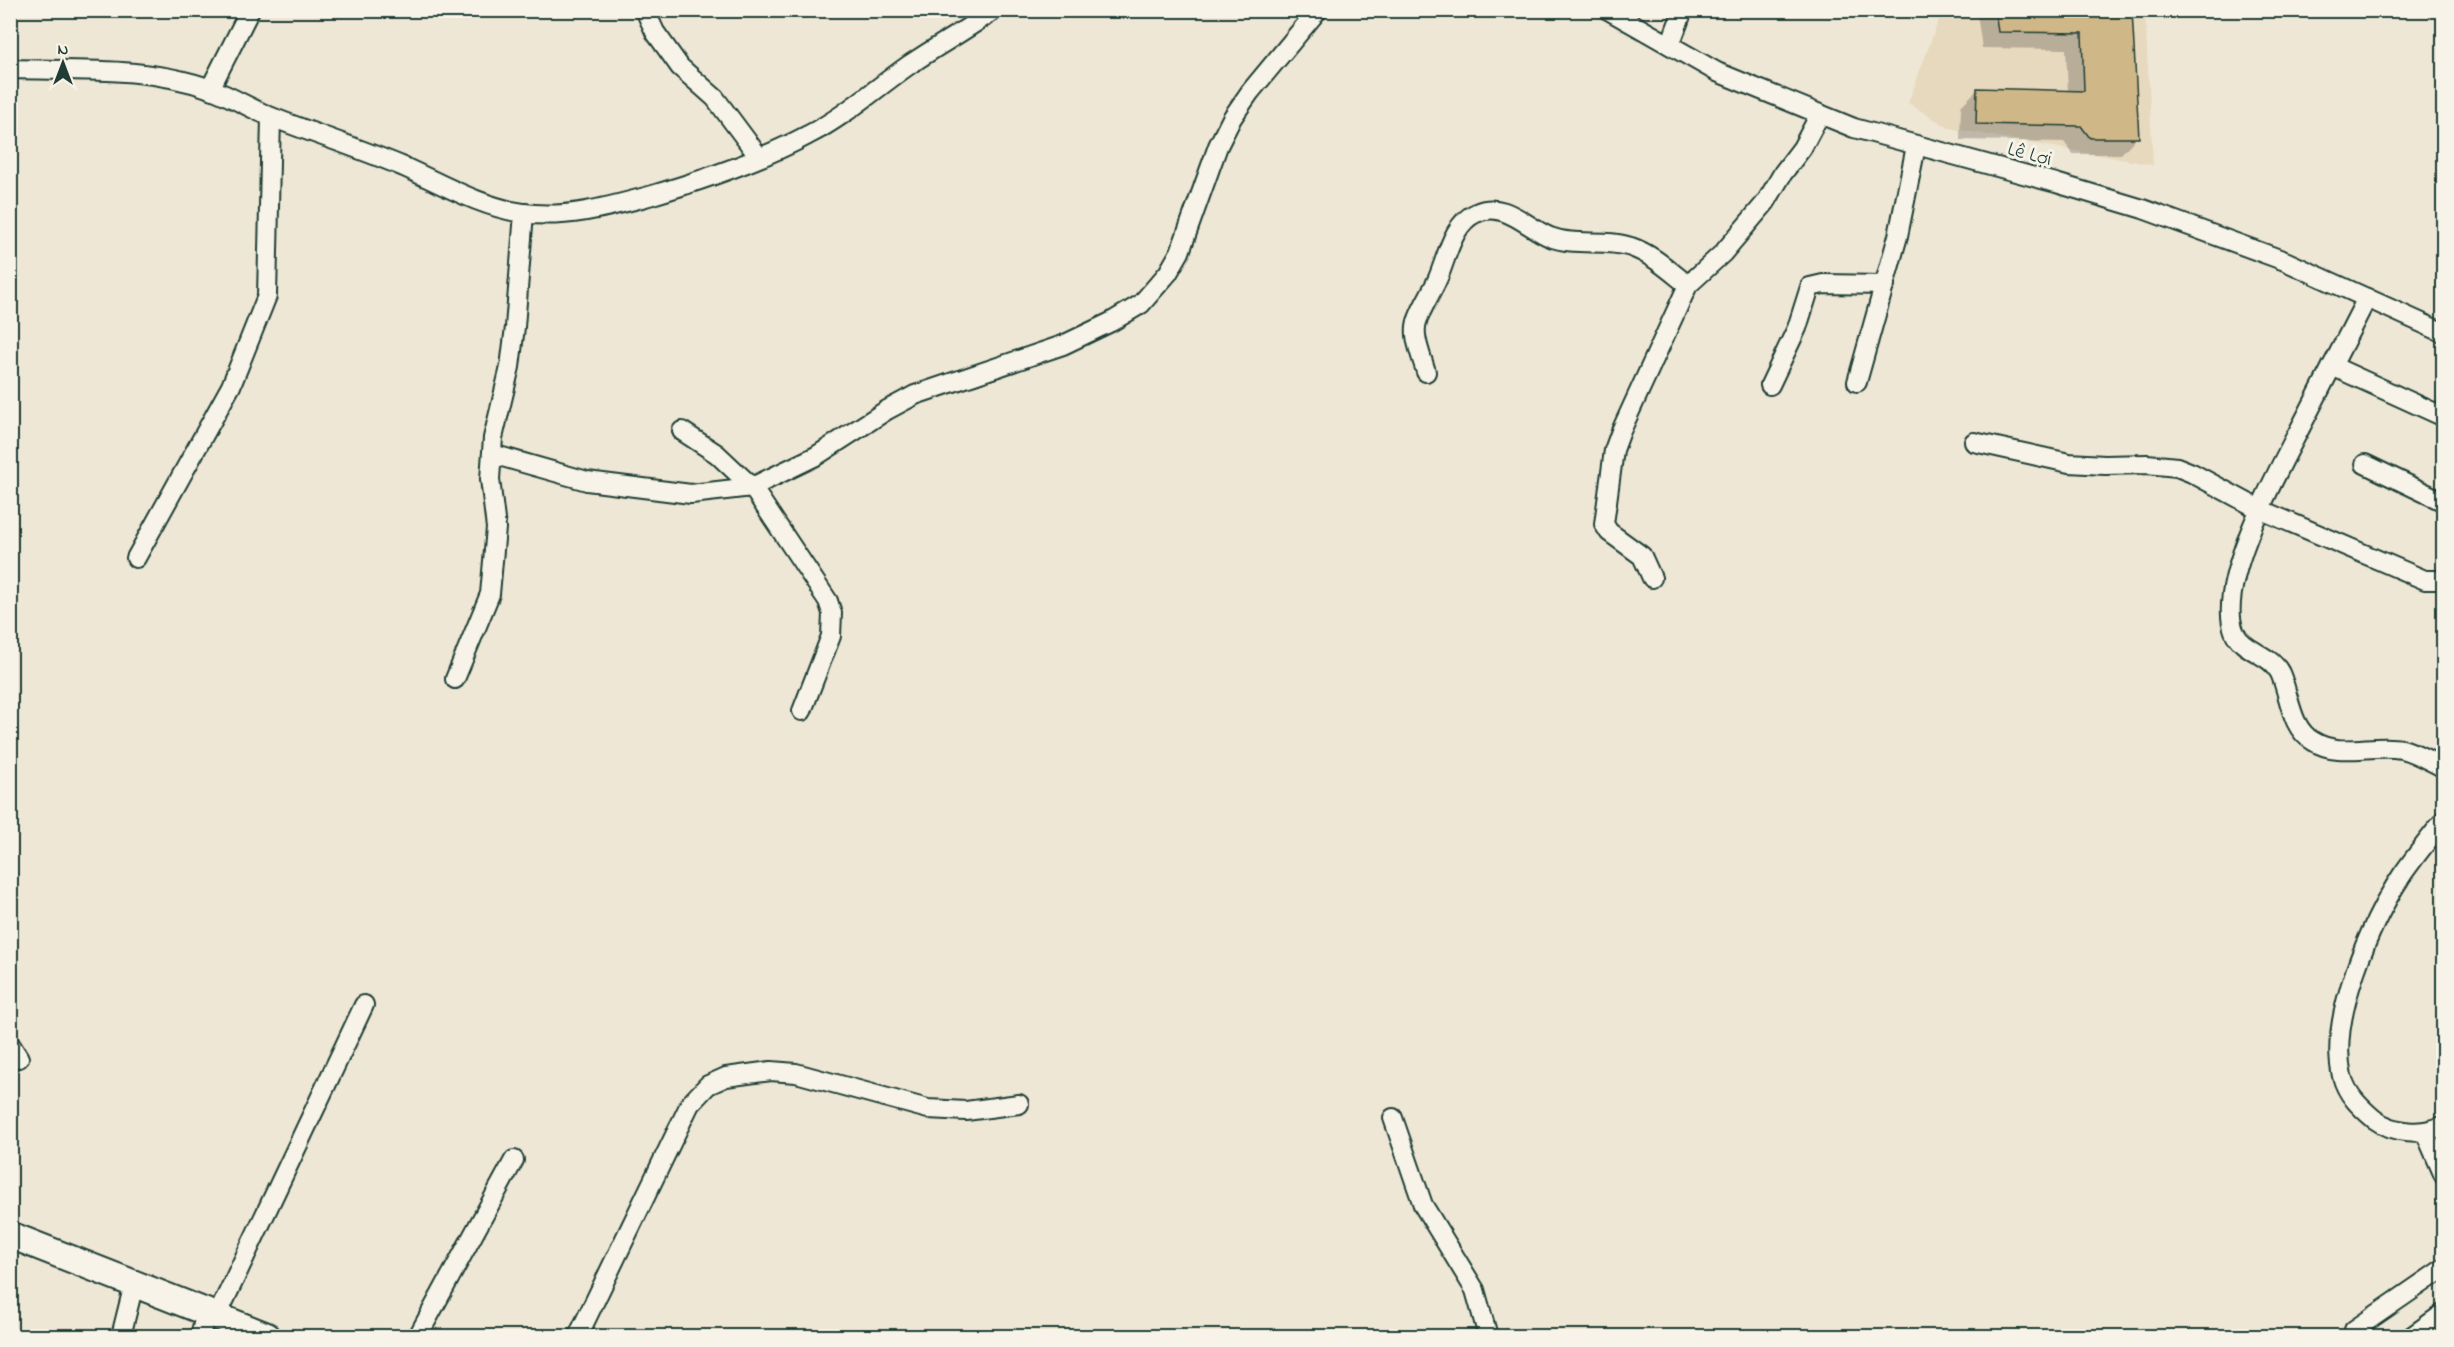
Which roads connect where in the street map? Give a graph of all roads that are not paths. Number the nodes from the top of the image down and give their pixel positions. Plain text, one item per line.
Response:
1 (250, 10) edge
2 (645, 10) edge
3 (994, 10) edge
4 (1318, 10) edge
5 (1608, 10) edge
6 (1683, 10) edge
7 (1670, 45) junction
8 (10, 69) edge
9 (210, 88) junction
10 (1820, 114) junction
11 (272, 117) junction
12 (1917, 146) junction
13 (759, 157) junction
14 (524, 213) junction
15 (1688, 285) junction
16 (1885, 285) junction
17 (2367, 298) junction
18 (2444, 333) edge
19 (2332, 366) junction
20 (1426, 372) dead end
21 (1857, 382) dead end
22 (1770, 385) dead end
23 (2444, 417) edge
24 (682, 431) dead end
25 (1974, 442) dead end
26 (492, 454) junction
27 (2365, 464) dead end
28 (752, 487) junction
29 (2444, 502) edge
30 (2259, 509) junction
31 (136, 558) dead end
32 (1652, 578) dead end
33 (2444, 580) edge
34 (455, 679) dead end
35 (802, 711) dead end
36 (2444, 768) edge
37 (2444, 820) edge
38 (364, 1005) dead end
39 (1019, 1104) dead end
40 (1393, 1118) dead end
41 (2444, 1125) edge
42 (2425, 1132) junction
43 (514, 1160) dead end
44 (2444, 1176) edge
45 (10, 1235) edge
46 (2444, 1268) edge
47 (134, 1284) junction
48 (2444, 1313) edge
49 (211, 1314) junction
50 (2354, 1330) dead end
51 (121, 1336) edge
52 (200, 1336) edge
53 (267, 1336) edge
54 (418, 1336) edge
55 (578, 1336) edge
56 (1488, 1336) edge
57 (2412, 1336) edge

1 - 9 street
2 - 13 street
3 - 13 street
4 - 28 street
5 - 7 street, Lê Lợi
6 - 7 street
7 - 10 street, Lê Lợi
8 - 9 street
9 - 11 street
10 - 12 street, Lê Lợi
10 - 15 street
11 - 14 street
11 - 31 street
12 - 16 street
12 - 17 street, Lê Lợi
13 - 14 street
14 - 26 street
15 - 20 street
15 - 32 street
16 - 21 street
16 - 22 street
17 - 18 street, Lê Lợi
17 - 19 street
19 - 23 street
19 - 30 street
24 - 28 street
25 - 30 street
26 - 28 street
26 - 34 street
27 - 29 street
28 - 35 street
30 - 33 street
30 - 36 street
37 - 42 street
38 - 49 street
39 - 55 street
40 - 56 street
41 - 42 street
42 - 44 street
43 - 54 street
45 - 47 main road
46 - 50 street
47 - 49 main road
47 - 51 street
48 - 57 street
49 - 52 street
49 - 53 main road

